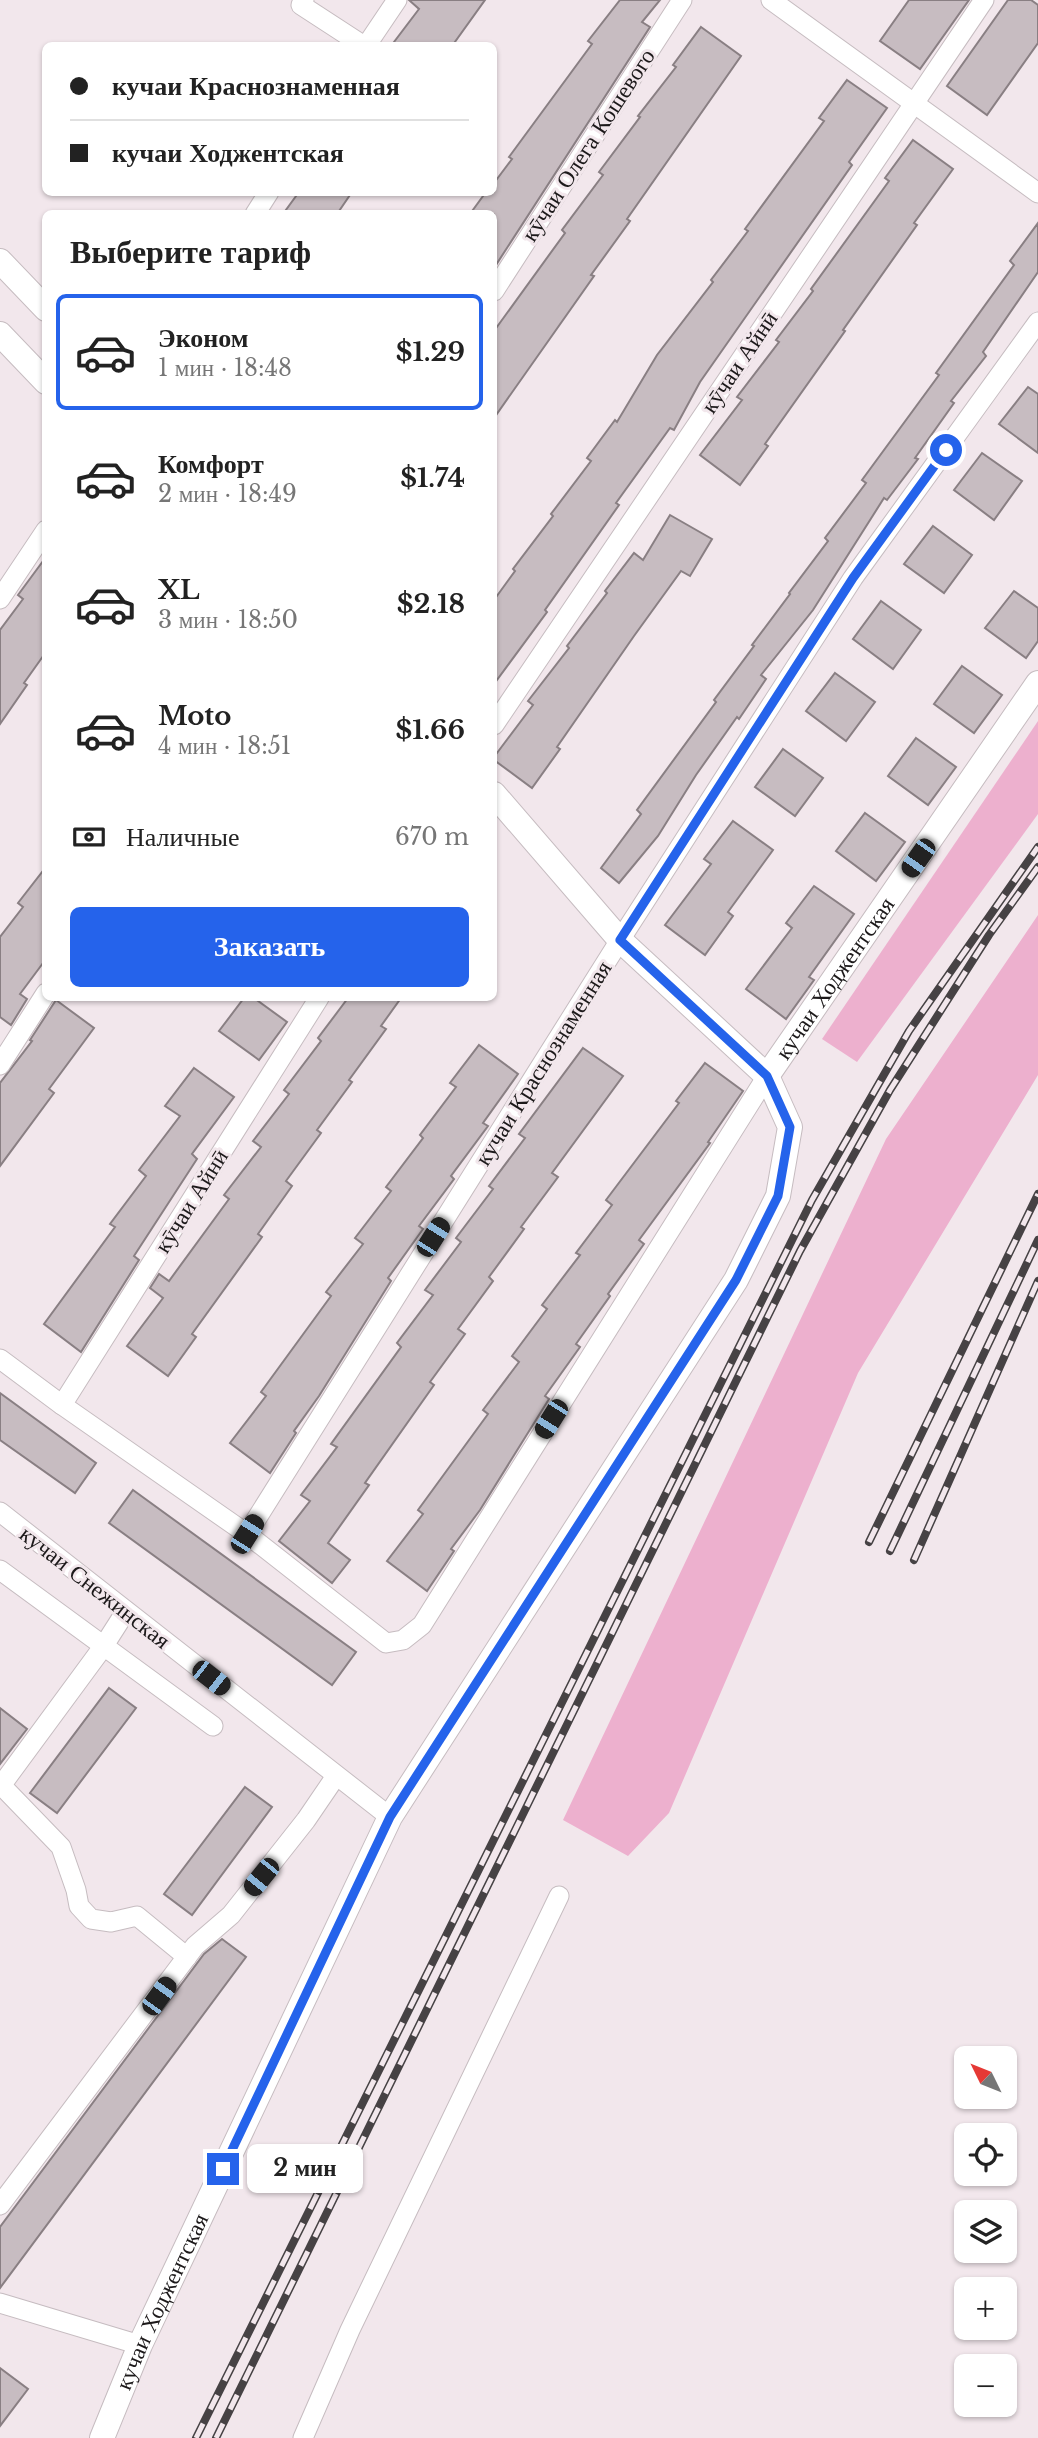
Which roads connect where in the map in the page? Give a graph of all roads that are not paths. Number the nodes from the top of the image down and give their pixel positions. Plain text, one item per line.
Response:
1 (304, 0) edge
2 (397, 0) edge
3 (682, 0) edge
4 (771, 0) edge
5 (984, 0) edge
6 (359, 42) edge
7 (368, 42) edge
8 (914, 104) junction
9 (1038, 193) edge
10 (0, 261) edge
11 (497, 286) edge
12 (42, 305) edge
13 (1038, 322) edge
14 (0, 334) edge
15 (42, 378) edge
16 (42, 536) edge
17 (0, 599) edge
18 (1038, 683) edge
19 (497, 720) edge
20 (497, 797) edge
21 (620, 940) junction
22 (42, 999) edge
23 (317, 1001) edge
24 (0, 1065) edge
25 (767, 1076) junction
26 (0, 1359) edge
27 (62, 1405) junction
28 (0, 1512) edge
29 (247, 1534) junction
30 (0, 1570) edge
31 (126, 1611) junction
32 (103, 1647) junction
33 (213, 1726) dead end
34 (337, 1776) junction
35 (1, 1786) edge
36 (390, 1817) junction
37 (559, 1896) dead end
38 (187, 1957) junction
39 (0, 2205) edge
40 (0, 2302) edge
41 (140, 2346) junction
42 (102, 2438) edge
43 (303, 2438) edge

1 - 6 street
2 - 7 street
3 - 11 street, кӯчаи Олега Кошевого
4 - 8 street
5 - 8 street, кӯчаи Айнӣ
8 - 9 street
8 - 19 street, кӯчаи Айнӣ
10 - 12 main road
13 - 21 street, кучаи Краснознаменная
14 - 15 main road
16 - 17 street
18 - 25 main road, кучаи Ходжентская
20 - 21 main road
21 - 25 main road
21 - 29 street, кучаи Краснознаменная
22 - 24 street
23 - 27 street, кӯчаи Айнӣ
25 - 29 street
25 - 36 main road, кучаи Ходжентская
26 - 27 street
27 - 29 street
28 - 31 street, кучаи Снежинская
30 - 32 street
31 - 32 street
31 - 34 street, кучаи Снежинская
32 - 33 street
32 - 35 street
34 - 36 street, кучаи Снежинская
34 - 38 street
35 - 38 street
36 - 41 main road, кучаи Ходжентская
37 - 43 street
38 - 39 street
40 - 41 street
41 - 42 main road, кучаи Ходжентская

